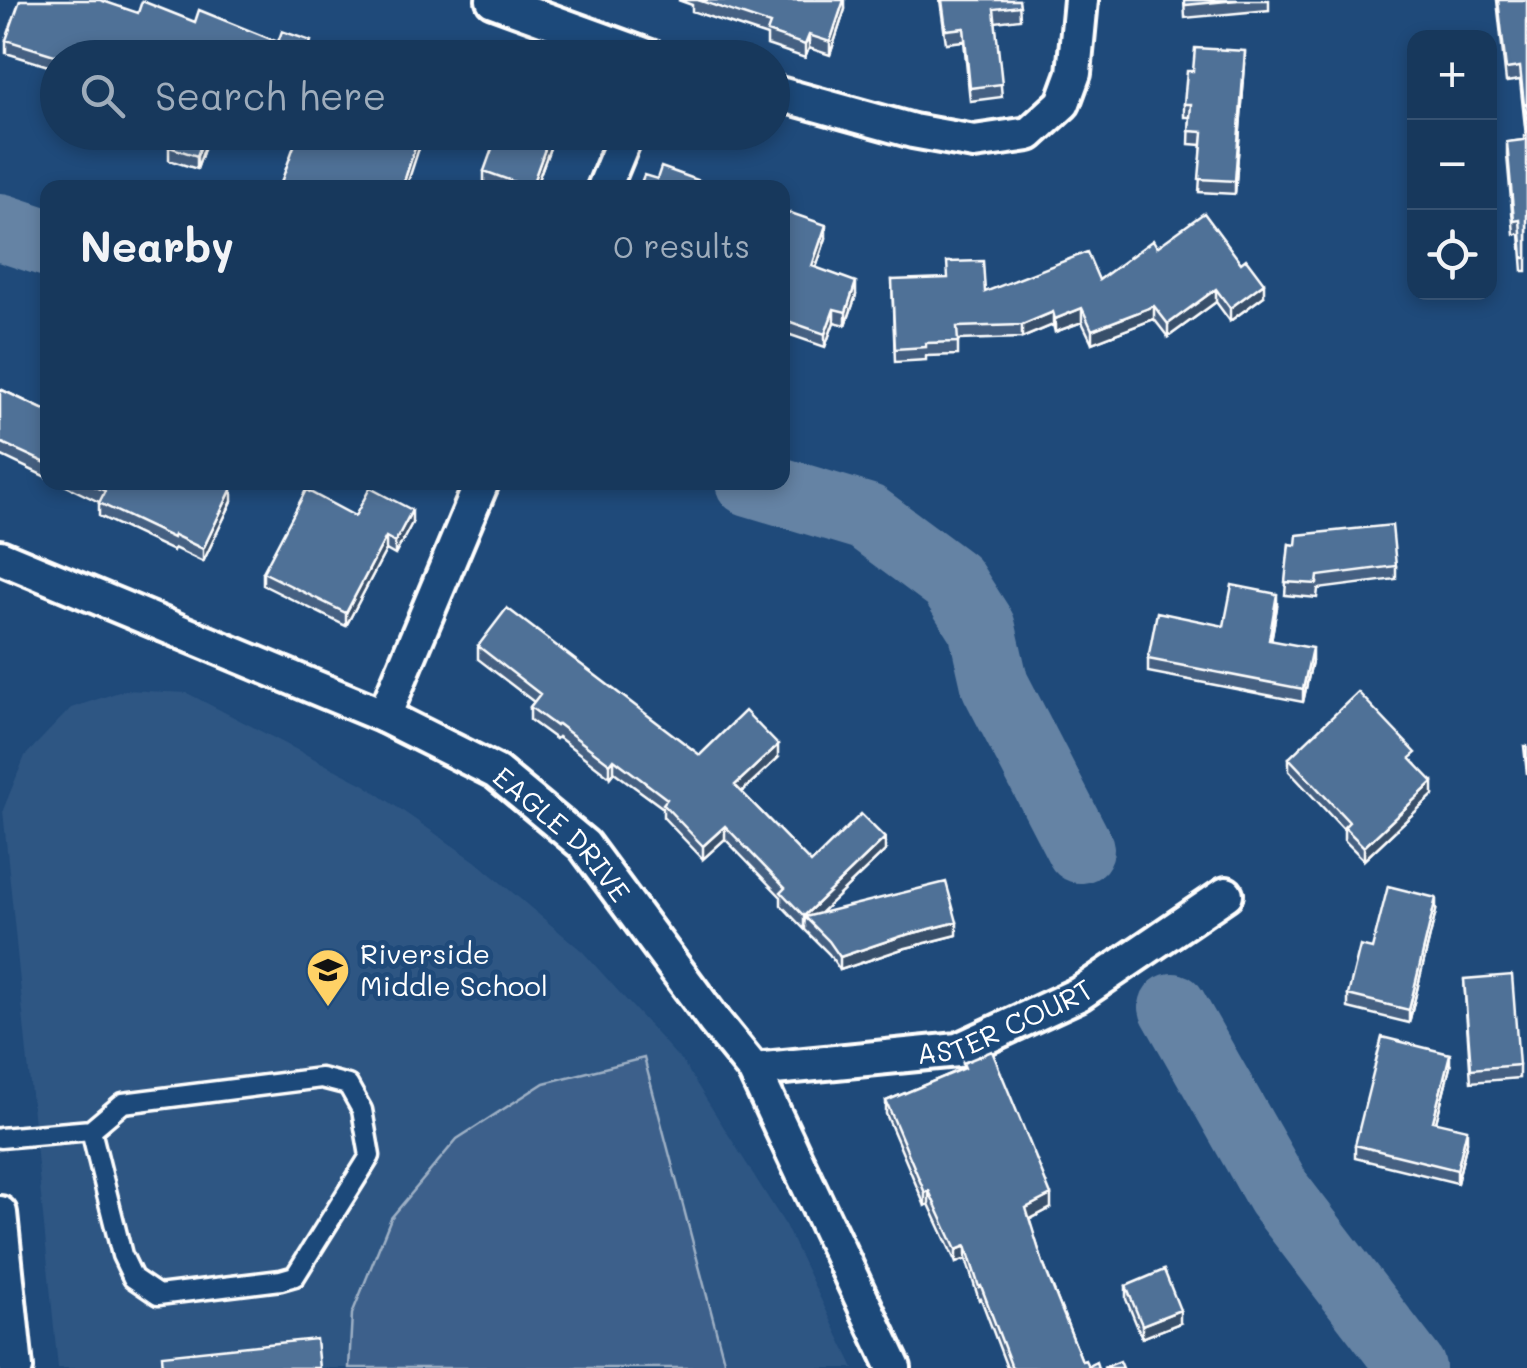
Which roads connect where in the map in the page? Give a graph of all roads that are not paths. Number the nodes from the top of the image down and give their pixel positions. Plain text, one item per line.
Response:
1 (493, 0) edge
2 (1081, 0) edge
3 (603, 40) edge
4 (790, 97) edge
5 (620, 150) edge
6 (607, 180) edge
7 (479, 490) edge
8 (0, 557) edge
9 (384, 716) junction
10 (1226, 894) dead end
11 (754, 1070) junction
12 (92, 1130) junction
13 (0, 1138) edge
14 (0, 1213) edge
15 (16, 1368) edge
16 (894, 1368) edge

1 - 3 street
2 - 4 street
5 - 6 street
7 - 9 street
8 - 9 street, EAGLE DRIVE
9 - 11 street, EAGLE DRIVE
10 - 11 street, ASTER COURT
11 - 16 street, EAGLE DRIVE
12 - 12 lane
12 - 13 lane
14 - 15 street

